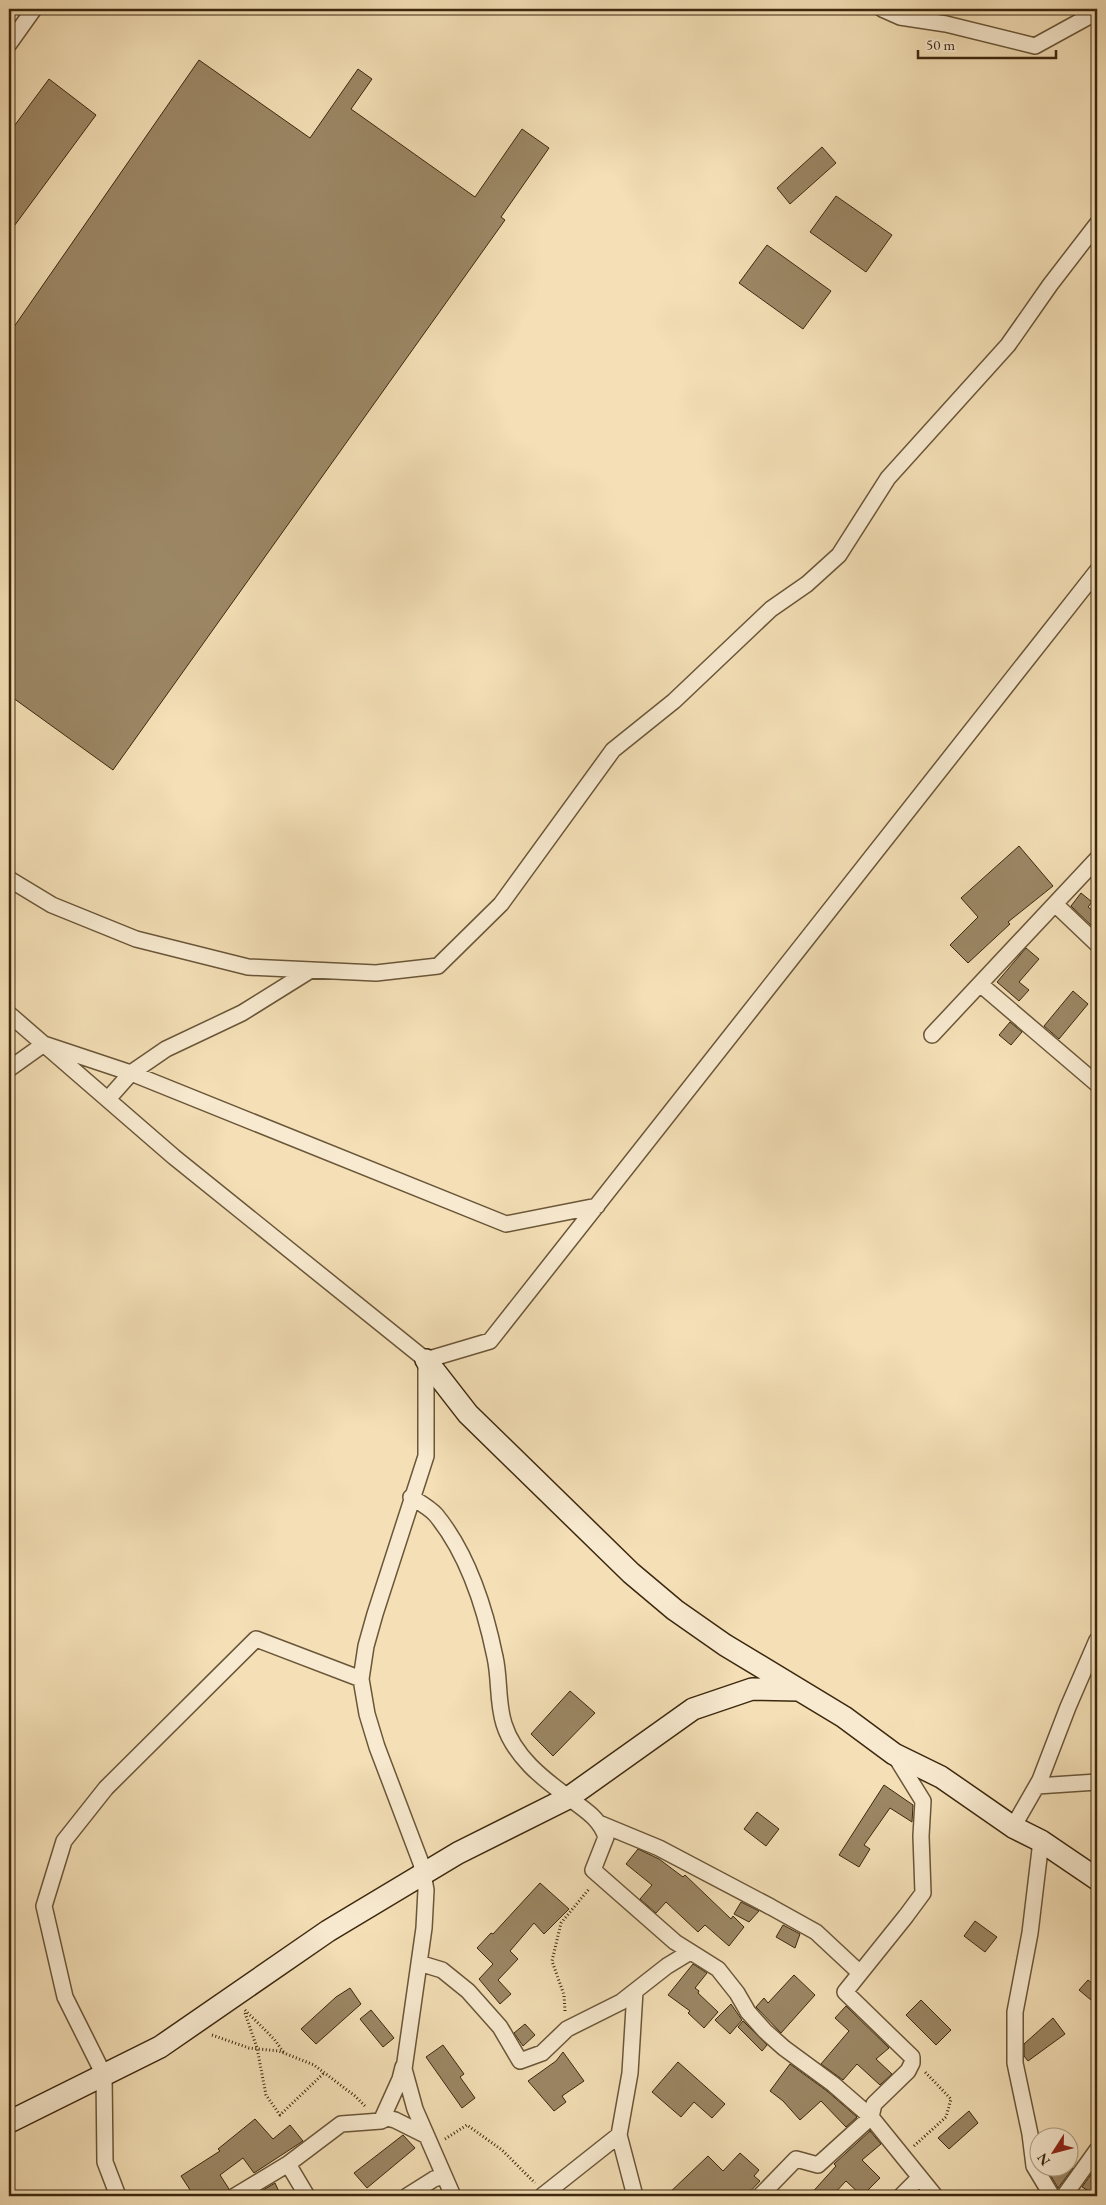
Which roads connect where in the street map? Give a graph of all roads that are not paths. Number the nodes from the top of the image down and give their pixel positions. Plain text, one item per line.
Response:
1 (34, 9) edge
2 (882, 9) edge
3 (1097, 12) edge
4 (9, 44) edge
5 (1097, 224) edge
6 (1097, 571) edge
7 (1097, 859) edge
8 (9, 879) edge
9 (1055, 904) junction
10 (1097, 944) edge
11 (311, 970) junction
12 (980, 984) junction
13 (9, 1014) edge
14 (932, 1035) dead end
15 (44, 1044) junction
16 (9, 1069) edge
17 (131, 1073) junction
18 (1097, 1084) edge
19 (108, 1099) junction
20 (597, 1206) junction
21 (426, 1360) junction
22 (411, 1497) junction
23 (1097, 1640) edge
24 (362, 1679) junction
25 (799, 1690) junction
26 (894, 1754) junction
27 (1097, 1782) edge
28 (1037, 1786) junction
29 (568, 1798) junction
30 (601, 1824) junction
31 (1013, 1827) junction
32 (1041, 1841) junction
33 (423, 1874) junction
34 (1097, 1879) edge
35 (690, 1952) junction
36 (419, 1962) junction
37 (860, 1973) junction
38 (635, 1992) junction
39 (405, 2059) junction
40 (104, 2075) junction
41 (871, 2117) junction
42 (381, 2121) junction
43 (9, 2122) edge
44 (619, 2135) junction
45 (427, 2136) junction
46 (1097, 2150) edge
47 (288, 2164) junction
48 (444, 2176) junction
49 (920, 2178) junction
50 (544, 2194) edge
51 (118, 2196) edge
52 (235, 2196) edge
53 (307, 2196) edge
54 (406, 2196) edge
55 (453, 2196) edge
56 (635, 2196) edge
57 (760, 2196) edge
58 (901, 2196) edge
59 (935, 2196) edge
60 (1052, 2196) edge
61 (1064, 2196) edge

1 - 4 street
2 - 3 street
5 - 11 street
6 - 20 street
7 - 9 street
8 - 11 street
9 - 10 street
9 - 12 street
11 - 17 street
12 - 14 street
12 - 18 street
13 - 15 street
15 - 16 street
15 - 17 street
15 - 19 street
17 - 19 street
17 - 20 street
19 - 21 street
20 - 21 street
21 - 22 street
21 - 25 street
22 - 24 street
22 - 29 street
23 - 28 street
24 - 33 street
24 - 40 street
25 - 26 street
25 - 29 street
26 - 31 street
26 - 37 street
27 - 28 street
28 - 31 street
29 - 30 street
29 - 33 street
30 - 35 street
30 - 37 street
31 - 32 street
32 - 34 street
32 - 60 street
33 - 36 street
33 - 40 street
35 - 38 street
35 - 41 street
36 - 38 street
36 - 39 street
37 - 41 street
38 - 44 street
39 - 42 street
39 - 45 street
40 - 43 street
40 - 51 street
41 - 49 street
41 - 57 street
42 - 45 street
42 - 47 street
44 - 50 street
44 - 56 street
45 - 48 street
46 - 61 street
47 - 52 street
47 - 53 street
48 - 54 street
48 - 55 street
49 - 58 street
49 - 59 street

